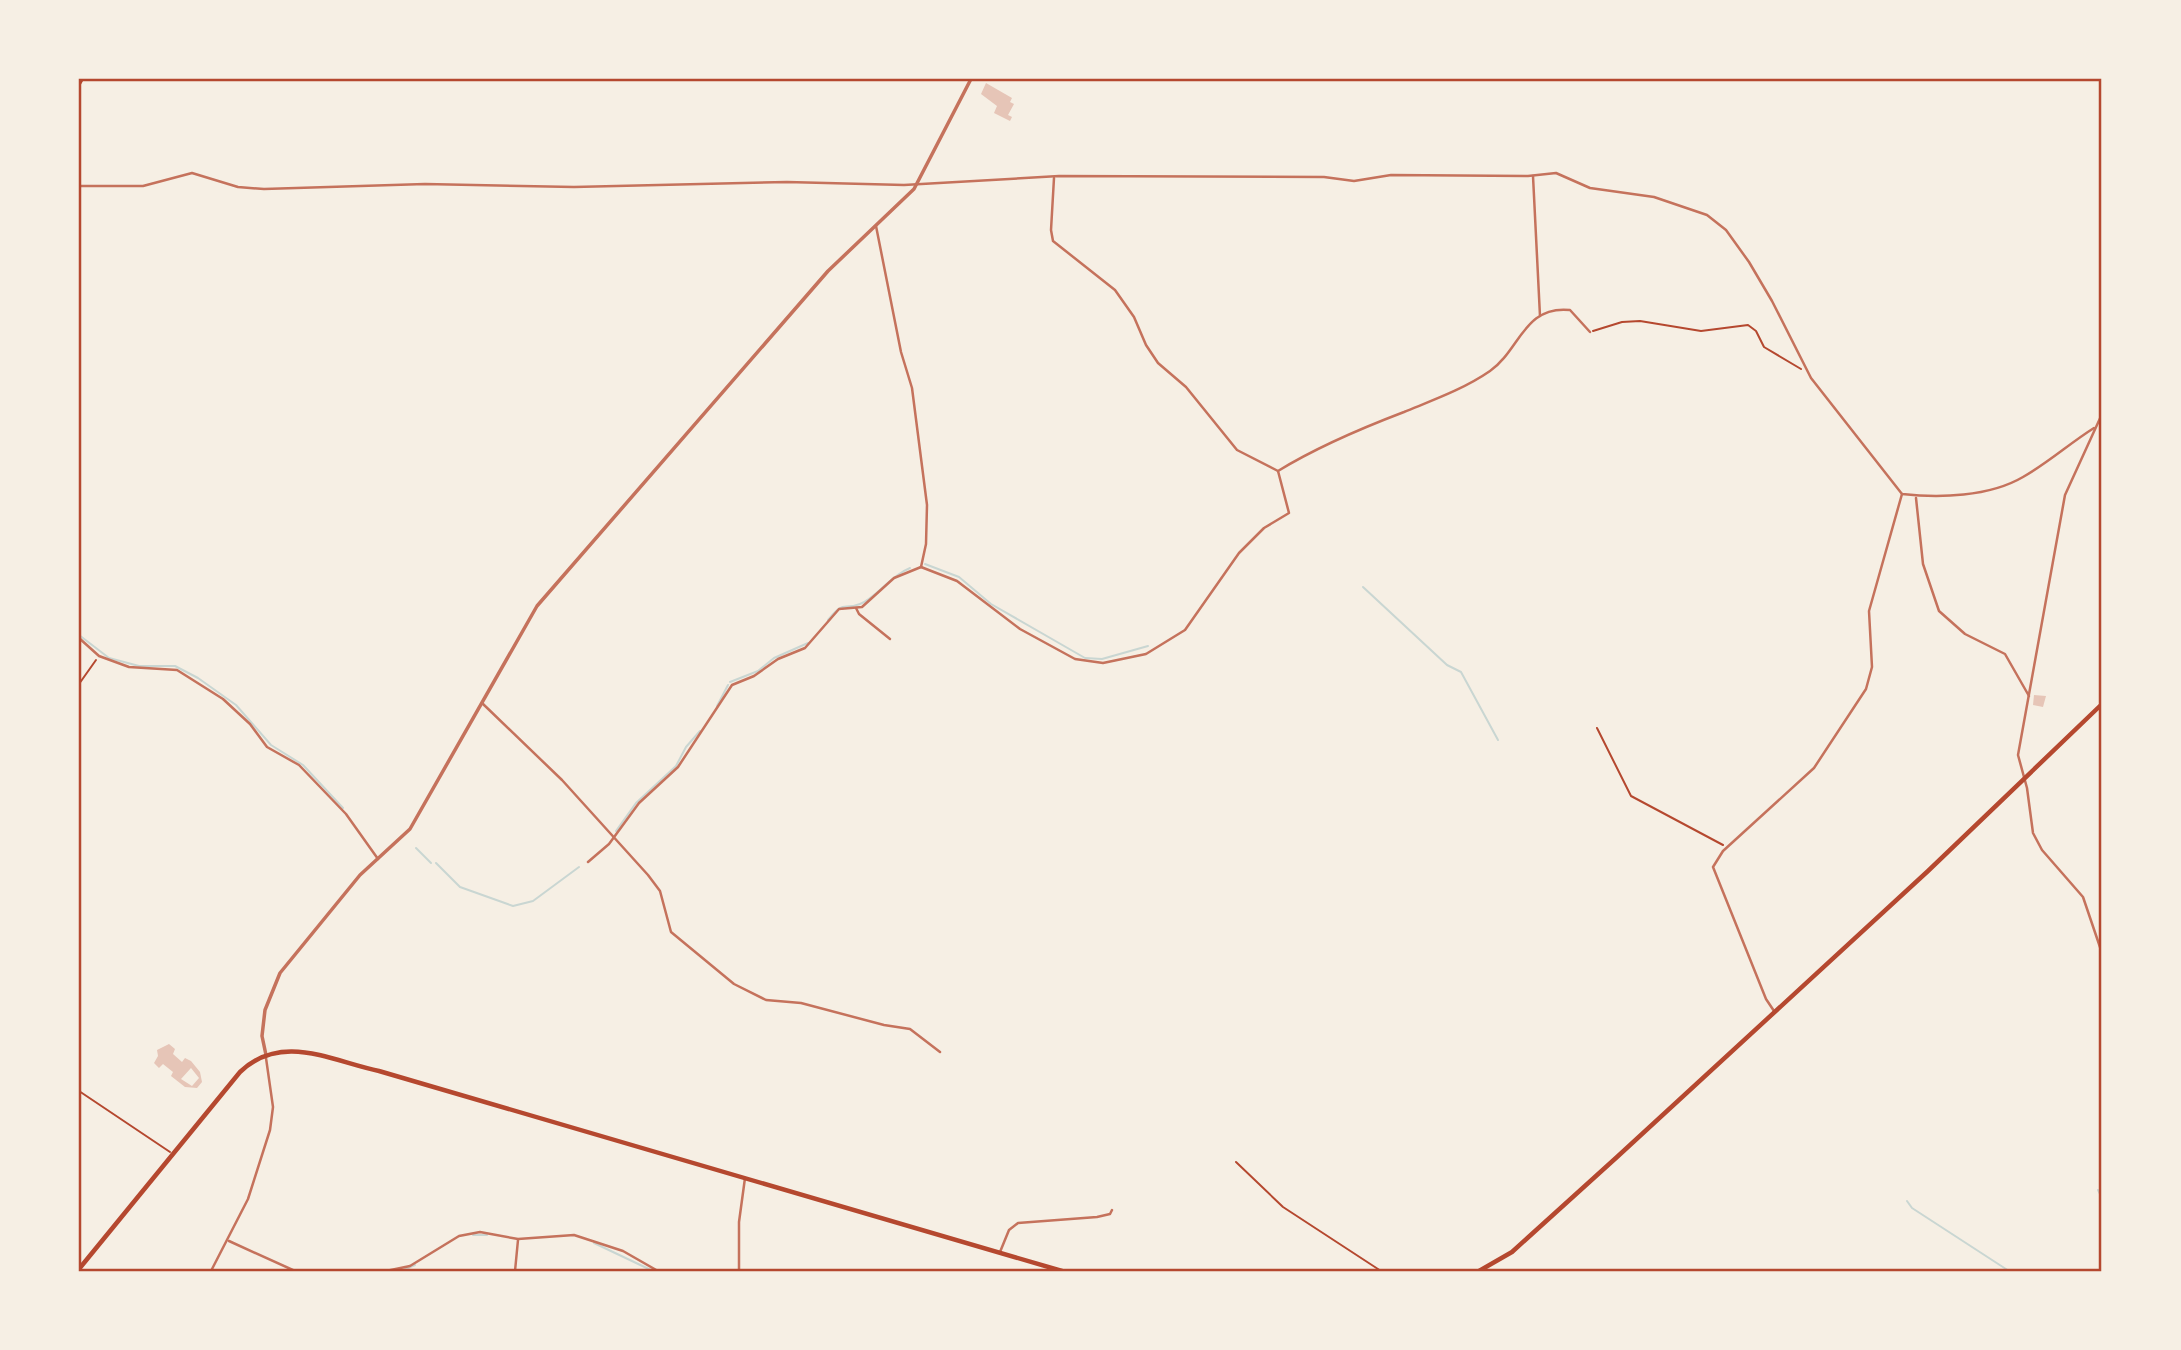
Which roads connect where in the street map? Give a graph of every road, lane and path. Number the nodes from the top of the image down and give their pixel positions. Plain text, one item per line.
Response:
1 (83, 79) edge
2 (971, 79) edge
3 (79, 86) edge
4 (1534, 176) junction
5 (1054, 178) junction
6 (918, 184) junction
7 (79, 186) edge
8 (875, 224) junction
9 (1540, 317) junction
10 (1590, 332) joint
11 (1808, 373) junction
12 (2102, 414) edge
13 (2094, 428) junction
14 (1278, 471) junction
15 (1902, 494) junction
16 (1916, 498) junction
17 (921, 567) junction
18 (856, 608) junction
19 (79, 638) edge
20 (890, 639) dead end
21 (99, 656) junction
22 (79, 684) edge
23 (2029, 696) junction
24 (482, 702) junction
25 (2102, 704) edge
26 (1597, 728) dead end
27 (79, 761) edge
28 (79, 775) edge
29 (2024, 782) junction
30 (614, 838) junction
31 (1726, 849) junction
32 (378, 859) junction
33 (588, 862) dead end
34 (2102, 953) edge
35 (1774, 1012) junction
36 (940, 1052) dead end
37 (266, 1055) junction
38 (79, 1091) edge
39 (173, 1154) junction
40 (1236, 1162) dead end
41 (745, 1178) junction
42 (1112, 1210) dead end
43 (518, 1239) junction
44 (229, 1241) junction
45 (1000, 1253) junction
46 (79, 1269) edge
47 (1047, 1269) edge
48 (737, 1270) edge
49 (211, 1271) edge
50 (295, 1271) edge
51 (386, 1271) edge
52 (515, 1271) edge
53 (659, 1271) edge
54 (753, 1271) edge
55 (1062, 1271) edge
56 (1381, 1271) edge
57 (1479, 1271) edge

1 - 3 path
2 - 6 street
4 - 5 street
4 - 9 street
4 - 11 street
5 - 6 street
5 - 14 street
6 - 7 street
6 - 8 street
8 - 17 street
8 - 24 street
9 - 10 street
9 - 14 street
10 - 11 path
11 - 15 street
12 - 13 street
13 - 16 street
13 - 23 street
14 - 17 street
15 - 16 street
15 - 31 street
16 - 23 street
17 - 18 street
18 - 20 street
18 - 30 street
19 - 21 street
21 - 22 path
21 - 32 street
23 - 29 street
24 - 30 street
24 - 32 street
25 - 29 main road
26 - 31 path
27 - 28 path
29 - 34 street
29 - 35 main road
30 - 33 street
30 - 36 street
31 - 35 street
32 - 37 street
35 - 57 main road
37 - 39 main road
37 - 41 main road
37 - 44 street
38 - 39 path
39 - 46 main road
40 - 56 path
41 - 45 main road
41 - 48 street
42 - 45 street
43 - 51 street
43 - 52 street
43 - 53 street
44 - 49 street
44 - 50 street
45 - 47 main road
47 - 55 main road
48 - 54 street

